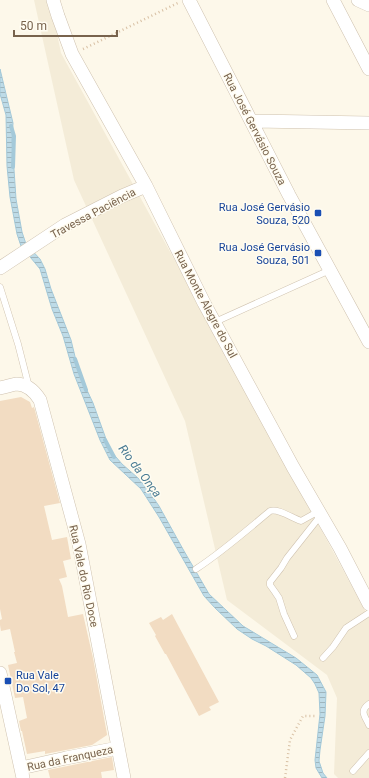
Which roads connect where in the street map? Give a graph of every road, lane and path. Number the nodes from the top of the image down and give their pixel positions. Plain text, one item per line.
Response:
1 (53, 0) edge
2 (185, 0) edge
3 (189, 0) edge
4 (333, 0) edge
5 (358, 0) edge
6 (369, 5) edge
7 (72, 54) junction
8 (369, 69) edge
9 (252, 121) junction
10 (369, 123) edge
11 (146, 186) junction
12 (0, 268) edge
13 (330, 270) junction
14 (0, 287) edge
15 (215, 322) junction
16 (369, 342) edge
17 (26, 387) junction
18 (0, 388) edge
19 (320, 513) junction
20 (196, 569) dead end
21 (369, 604) edge
22 (369, 613) edge
23 (294, 636) dead end
24 (323, 658) dead end
25 (0, 672) edge
26 (369, 704) edge
27 (316, 716) dead end
28 (369, 725) edge
29 (118, 748) junction
30 (369, 753) edge
31 (353, 771) dead end
32 (22, 773) edge
33 (124, 778) edge
34 (285, 778) edge

1 - 7 street, Rua Monte Alegre do Sul
2 - 7 path
3 - 9 street, Rua José Gervásio Souza
4 - 8 street
5 - 6 street
7 - 11 street, Rua Monte Alegre do Sul
9 - 10 street
9 - 13 street, Rua José Gervásio Souza
11 - 12 street, Travessa Paciência
11 - 15 street, Rua Monte Alegre do Sul
13 - 15 lane
13 - 16 street, Rua José Gervásio Souza
14 - 17 lane
15 - 19 street, Rua Monte Alegre do Sul
17 - 18 street
17 - 29 street, Rua Vale do Rio Doce
19 - 20 lane
19 - 21 street, Rua Monte Alegre do Sul
19 - 23 lane
22 - 24 lane
25 - 32 street
26 - 28 lane
27 - 34 path
29 - 32 street, Rua da Franqueza
29 - 33 street, Rua Vale do Rio Doce
30 - 31 lane

